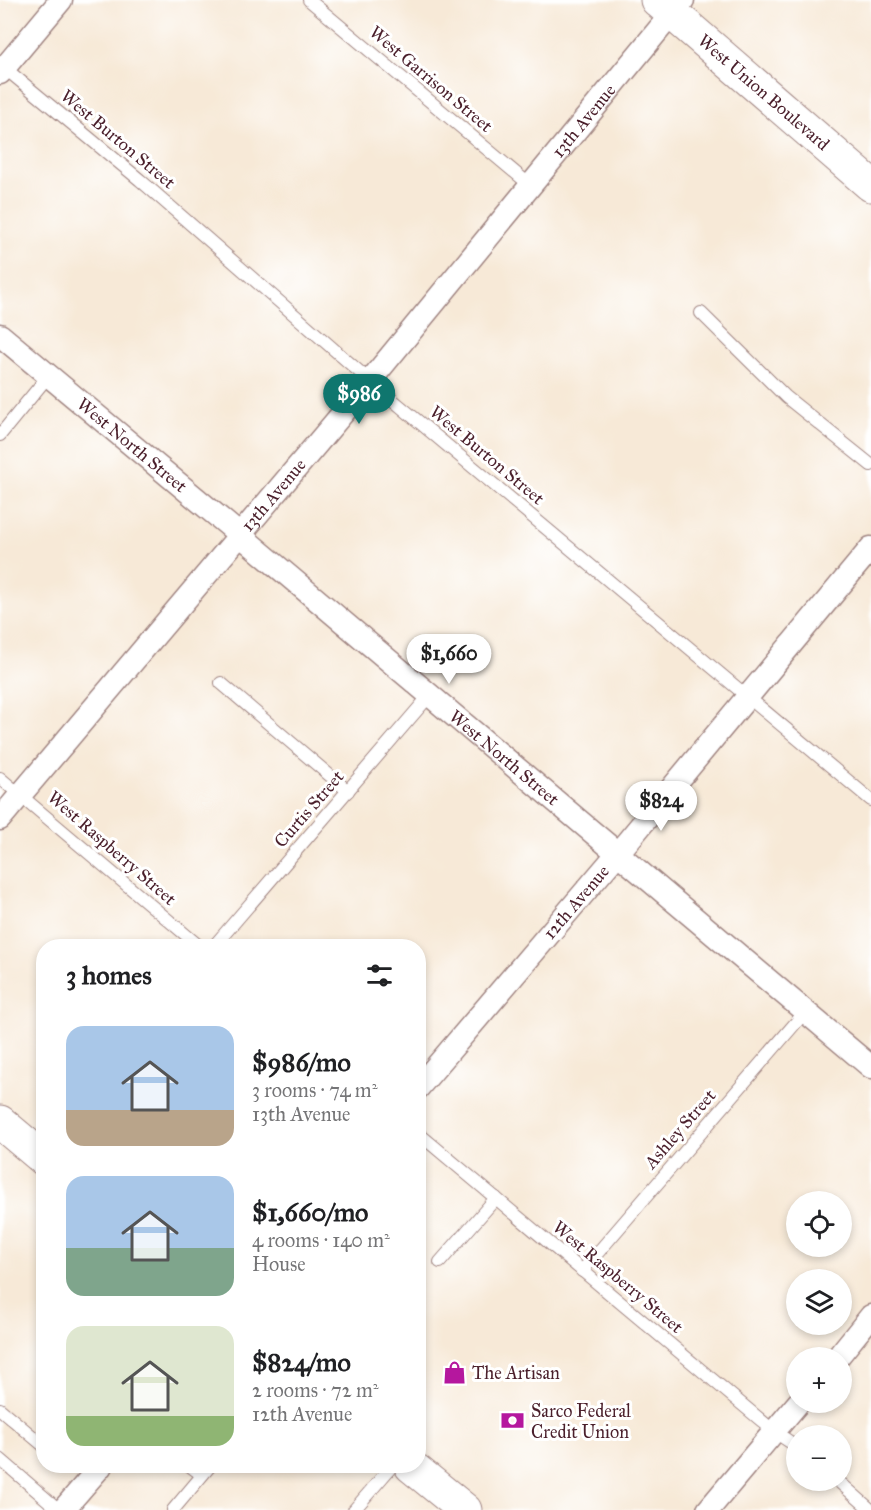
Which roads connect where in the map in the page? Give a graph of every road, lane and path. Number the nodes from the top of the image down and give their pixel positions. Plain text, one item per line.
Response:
1 (61, 0) edge
2 (309, 0) edge
3 (671, 4) edge
4 (1, 68) edge
5 (530, 185) junction
6 (871, 185) edge
7 (701, 314) dead end
8 (0, 335) edge
9 (49, 375) junction
10 (370, 381) junction
11 (0, 435) edge
12 (871, 465) edge
13 (240, 535) junction
14 (871, 548) edge
15 (221, 683) dead end
16 (430, 695) junction
17 (748, 696) junction
18 (0, 778) edge
19 (348, 791) junction
20 (21, 794) junction
21 (871, 800) edge
22 (0, 819) edge
23 (618, 853) junction
24 (191, 939) edge
25 (220, 939) edge
26 (805, 1012) junction
27 (871, 1068) edge
28 (426, 1079) edge
29 (0, 1122) edge
30 (426, 1140) edge
31 (36, 1152) edge
32 (496, 1197) junction
33 (440, 1262) dead end
34 (582, 1271) junction
35 (871, 1316) edge
36 (846, 1347) edge
37 (0, 1409) edge
38 (790, 1413) edge
39 (775, 1432) junction
40 (36, 1439) edge
41 (786, 1439) edge
42 (0, 1459) edge
43 (95, 1473) edge
44 (204, 1473) edge
45 (386, 1473) edge
46 (420, 1473) edge
47 (849, 1491) edge
48 (61, 1510) edge
49 (173, 1510) edge
50 (354, 1510) edge
51 (465, 1510) edge
52 (708, 1510) edge
53 (871, 1510) edge

1 - 4 street
2 - 5 lane, West Garrison Street
3 - 5 street, 13th Avenue
3 - 6 main road, West Union Boulevard
4 - 10 lane, West Burton Street
5 - 10 street, 13th Avenue
7 - 12 lane
8 - 9 street, West North Street
9 - 11 lane
9 - 13 street, West North Street
10 - 13 street, 13th Avenue
10 - 17 lane, West Burton Street
13 - 16 street, West North Street
13 - 20 street, 13th Avenue
14 - 17 street, 12th Avenue
15 - 19 lane
16 - 19 lane, Curtis Street
16 - 23 street, West North Street
17 - 21 lane, West Burton Street
17 - 23 street, 12th Avenue
18 - 20 lane, West Raspberry Street
19 - 25 lane, Curtis Street
20 - 22 street, 13th Avenue
20 - 24 lane, West Raspberry Street
23 - 26 street, West North Street
23 - 28 street, 12th Avenue
26 - 27 street, West North Street
26 - 34 lane, Ashley Street
29 - 31 main road
30 - 32 lane, West Raspberry Street
32 - 33 lane
32 - 34 lane, West Raspberry Street
34 - 39 lane, West Raspberry Street
35 - 36 street
37 - 40 lane
38 - 39 street
39 - 41 lane, West Raspberry Street
39 - 52 street
42 - 48 lane
43 - 48 street
44 - 49 lane
45 - 50 lane
46 - 51 main road
47 - 53 lane

